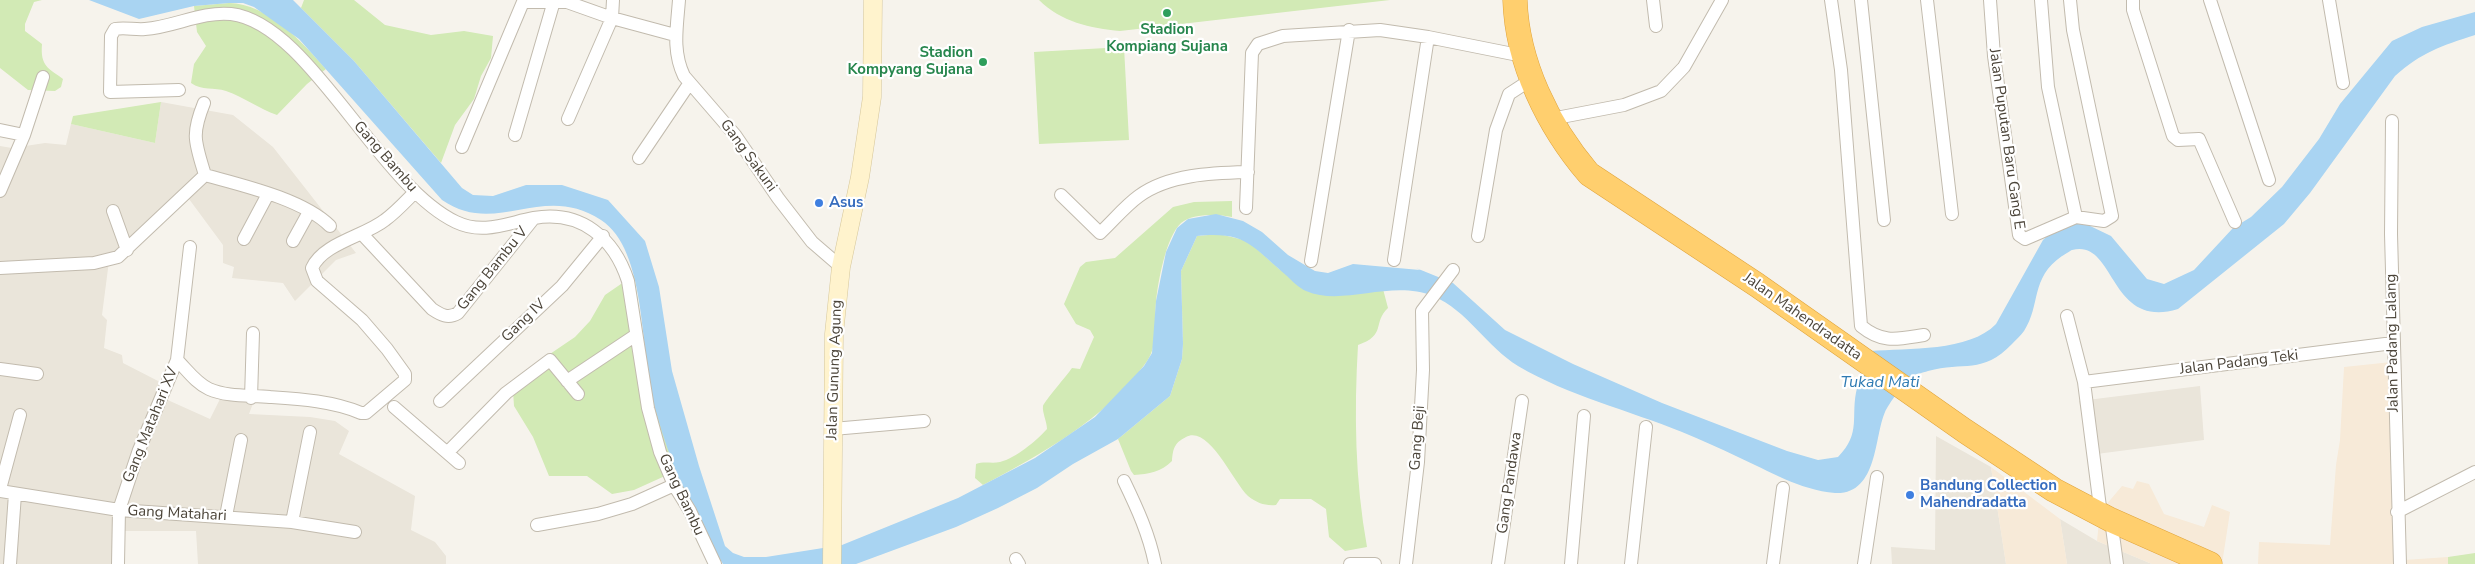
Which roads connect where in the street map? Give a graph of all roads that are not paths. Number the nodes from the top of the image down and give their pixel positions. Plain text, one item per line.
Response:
1 (613, 0) edge
2 (679, 0) edge
3 (872, 0) edge
4 (1515, 0) edge
5 (1653, 0) edge
6 (1722, 0) edge
7 (1832, 0) edge
8 (1861, 0) edge
9 (1926, 0) edge
10 (1990, 0) edge
11 (2041, 0) edge
12 (2070, 0) edge
13 (2133, 0) edge
14 (2210, 0) edge
15 (2329, 0) edge
16 (554, 1) edge
17 (612, 18) junction
18 (1656, 26) dead end
19 (1350, 30) junction
20 (674, 35) junction
21 (1428, 37) junction
22 (1523, 56) junction
23 (43, 77) dead end
24 (1532, 79) junction
25 (2343, 83) dead end
26 (689, 84) junction
27 (179, 90) dead end
28 (204, 103) dead end
29 (568, 119) dead end
30 (1551, 119) junction
31 (2392, 121) dead end
32 (0, 130) edge
33 (24, 134) junction
34 (515, 134) dead end
35 (462, 147) dead end
36 (640, 158) dead end
37 (1248, 172) junction
38 (205, 175) junction
39 (2268, 180) dead end
40 (0, 188) edge
41 (414, 193) junction
42 (268, 194) junction
43 (1061, 194) dead end
44 (1246, 208) dead end
45 (113, 211) dead end
46 (309, 212) junction
47 (1952, 214) dead end
48 (2076, 217) junction
49 (534, 218) junction
50 (1884, 220) dead end
51 (2235, 222) dead end
52 (330, 226) dead end
53 (362, 234) junction
54 (603, 236) junction
55 (1478, 236) dead end
56 (244, 239) dead end
57 (293, 241) dead end
58 (190, 247) dead end
59 (127, 250) junction
60 (1394, 260) dead end
61 (1311, 261) dead end
62 (841, 267) junction
63 (0, 268) edge
64 (1453, 270) dead end
65 (2067, 316) dead end
66 (253, 333) dead end
67 (636, 335) junction
68 (1924, 335) dead end
69 (2393, 343) junction
70 (177, 360) junction
71 (0, 369) edge
72 (37, 374) dead end
73 (567, 381) junction
74 (2084, 382) junction
75 (578, 394) dead end
76 (251, 398) junction
77 (440, 401) dead end
78 (1522, 401) dead end
79 (394, 408) dead end
80 (20, 414) dead end
81 (1584, 416) dead end
82 (924, 421) dead end
83 (1646, 427) dead end
84 (833, 429) junction
85 (310, 432) dead end
86 (241, 440) dead end
87 (448, 452) junction
88 (459, 463) dead end
89 (2475, 472) edge
90 (1877, 477) dead end
91 (1124, 481) dead end
92 (674, 485) junction
93 (1783, 488) dead end
94 (0, 490) edge
95 (15, 494) junction
96 (119, 510) junction
97 (2397, 512) junction
98 (226, 516) junction
99 (2106, 518) junction
100 (292, 522) junction
101 (537, 525) dead end
102 (355, 532) dead end
103 (10, 564) edge
104 (118, 564) edge
105 (715, 564) edge
106 (832, 564) edge
107 (1155, 564) edge
108 (1350, 564) edge
109 (1375, 564) edge
110 (1406, 564) edge
111 (1498, 564) edge
112 (1571, 564) edge
113 (1630, 564) edge
114 (1773, 564) edge
115 (1864, 564) edge
116 (2116, 564) edge
117 (2210, 564) edge
118 (2400, 564) edge

1 - 17 street
2 - 20 street, Gang Sakuni
3 - 62 main road, Jalan Gunung Agung
4 - 22 highway, Jalan Mahendradatta
5 - 18 street
6 - 30 street
7 - 68 street
8 - 50 street
9 - 47 street
10 - 48 street, Jalan Puputan Baru Gang E
11 - 48 street
12 - 48 street
13 - 51 street
14 - 39 street
15 - 25 street
16 - 17 street
16 - 34 street
16 - 35 street
17 - 20 street
17 - 29 street
19 - 21 street
19 - 37 street
19 - 61 street
20 - 26 street, Gang Sakuni
21 - 22 street
21 - 60 street
22 - 24 highway, Jalan Mahendradatta
23 - 33 street
24 - 30 highway, Jalan Mahendradatta
24 - 55 street
26 - 36 street
26 - 62 street, Gang Sakuni
27 - 41 street, Gang Bambu
28 - 38 street
30 - 99 highway, Jalan Mahendradatta
31 - 69 street, Jalan Padang Lalang
32 - 33 street
33 - 40 street
37 - 43 street
37 - 44 street
38 - 42 street
38 - 59 street
41 - 49 street, Gang Bambu
41 - 53 street
42 - 46 street
42 - 56 street
45 - 59 street
46 - 52 street
46 - 57 street
49 - 53 street, Gang Bambu V
49 - 54 street, Gang Bambu
53 - 76 street, Gang Matahari XV
54 - 67 street, Gang Bambu
54 - 77 street, Gang IV
58 - 70 street
59 - 63 street
62 - 84 main road, Jalan Gunung Agung
64 - 110 street, Gang Beji
65 - 74 street
66 - 76 street
67 - 73 street
67 - 92 street, Gang Bambu
69 - 74 street, Jalan Padang Teki
69 - 97 street, Jalan Padang Lalang
70 - 76 street, Gang Matahari XV
70 - 96 street, Gang Matahari XV
71 - 72 street
73 - 75 street
73 - 87 street
74 - 99 street
78 - 111 street, Gang Pandawa
79 - 87 street
80 - 94 street
81 - 112 street
82 - 84 street
83 - 113 street
84 - 106 main road, Jalan Gunung Agung
85 - 100 street
86 - 98 street
87 - 88 street
89 - 97 street
90 - 115 street
91 - 107 street
92 - 101 street
92 - 105 street, Gang Bambu
93 - 114 street
94 - 95 street, Gang Matahari
95 - 96 street, Gang Matahari
95 - 103 street
96 - 98 street, Gang Matahari
96 - 104 street, Gang Matahari XV
97 - 118 street, Jalan Padang Lalang
98 - 100 street, Gang Matahari
99 - 116 street
99 - 117 highway, Jalan Mahendradatta
100 - 102 street, Gang Matahari
108 - 109 street

